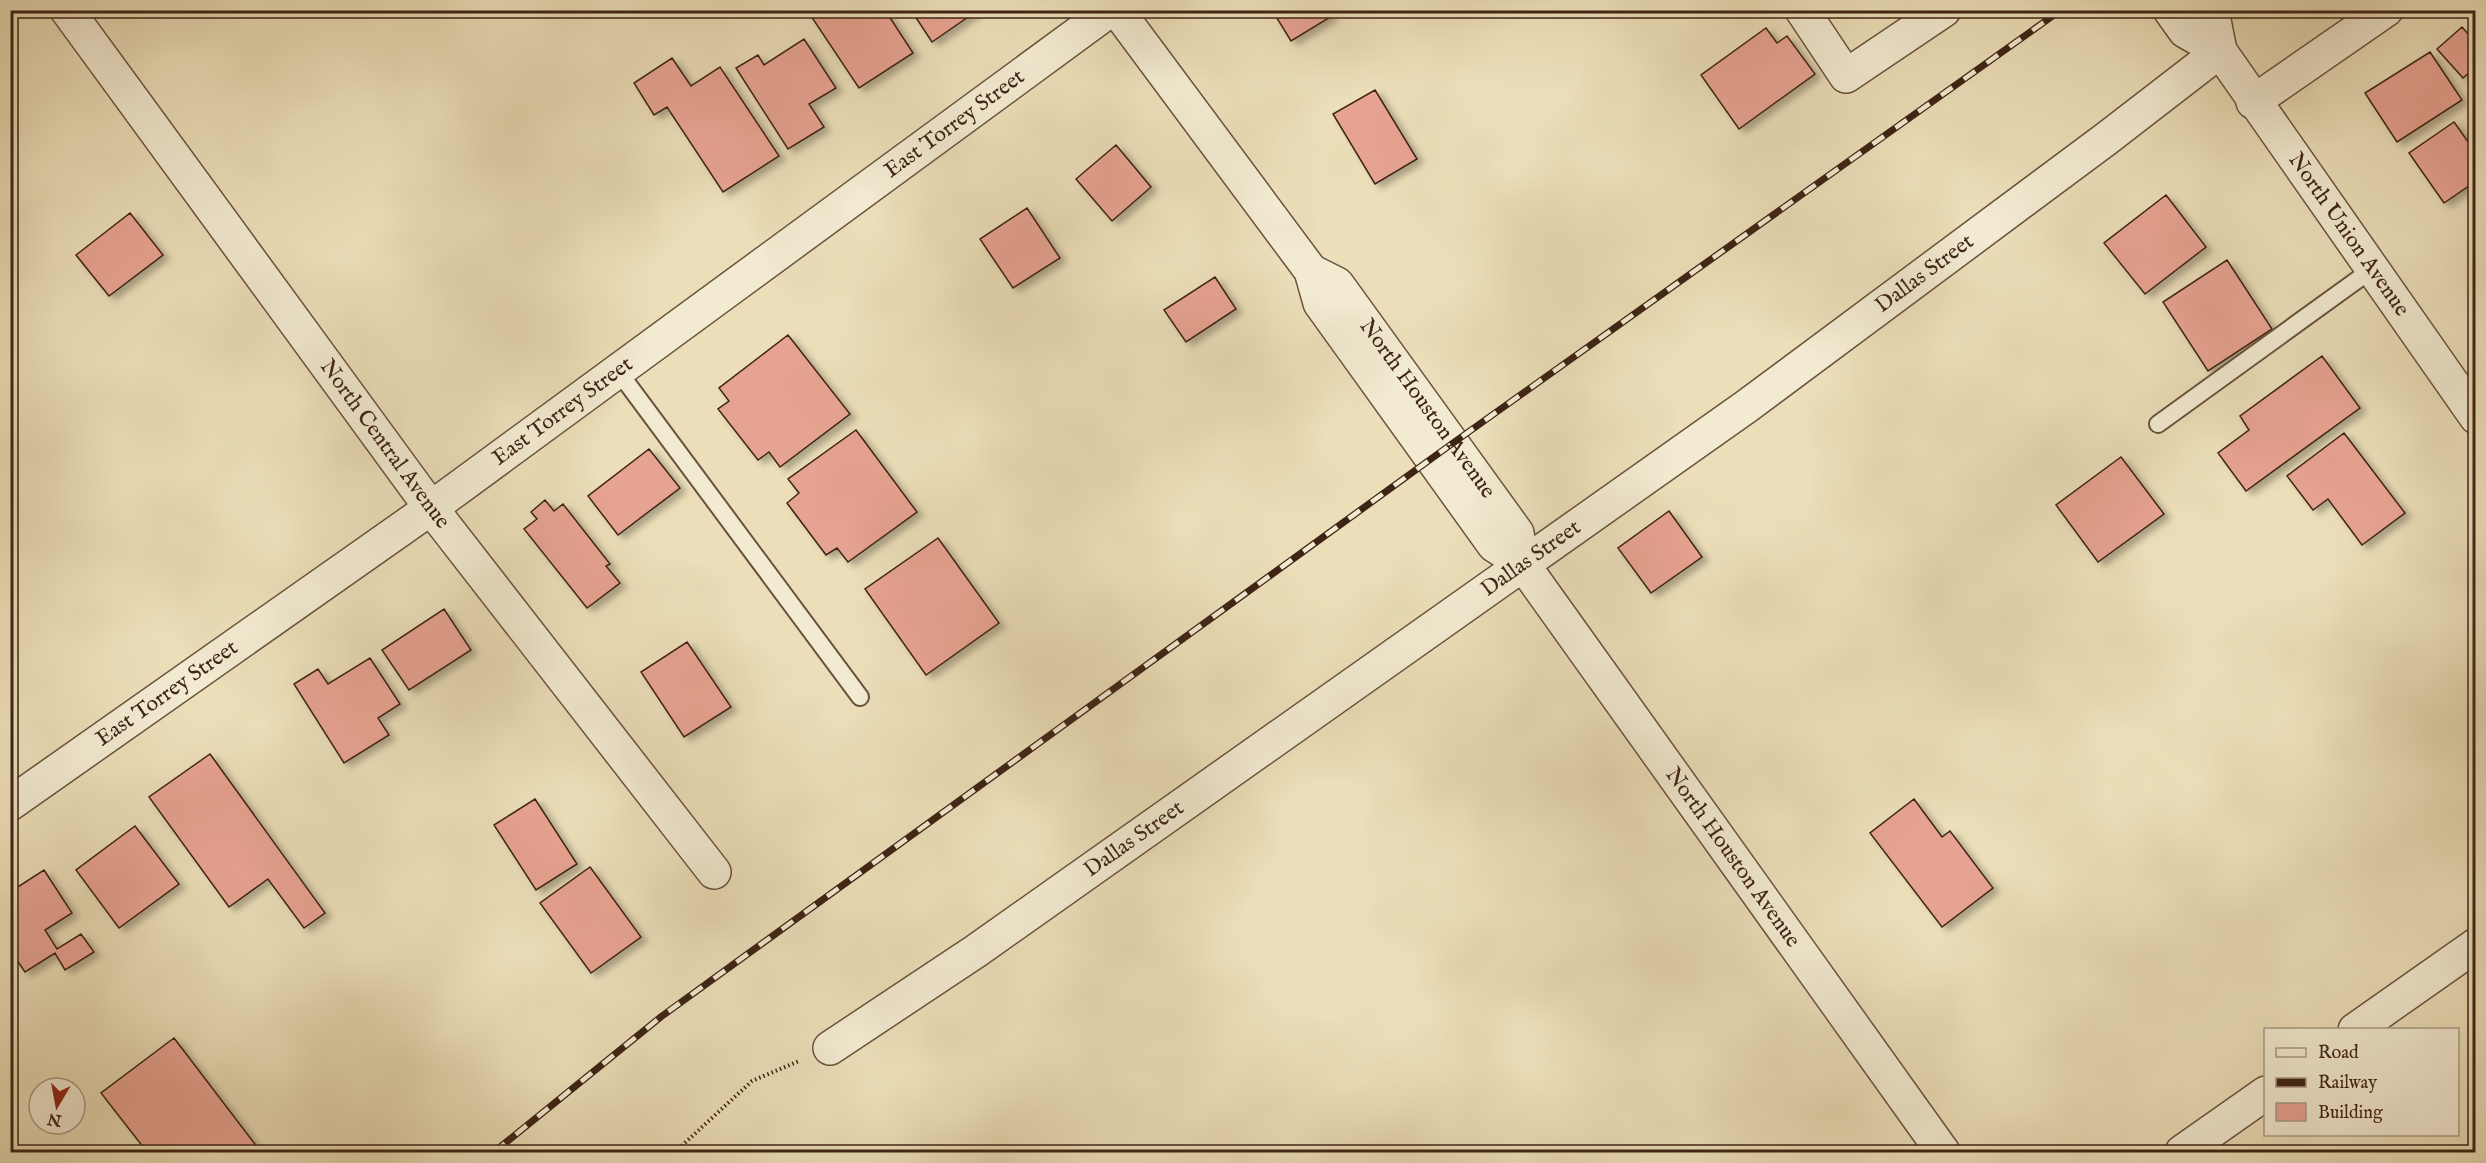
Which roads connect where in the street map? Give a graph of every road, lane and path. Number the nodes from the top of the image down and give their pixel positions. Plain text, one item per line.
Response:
1 (67, 10) edge
2 (1110, 10) edge
3 (1117, 10) edge
4 (1802, 10) edge
5 (1944, 10) edge
6 (2170, 10) edge
7 (2212, 10) edge
8 (2386, 10) edge
9 (2220, 51) junction
10 (2253, 102) junction
11 (2371, 270) junction
12 (618, 371) junction
13 (2475, 417) edge
14 (2158, 424) dead end
15 (432, 508) junction
16 (1522, 563) junction
17 (860, 697) dead end
18 (10, 804) edge
19 (714, 872) dead end
20 (2475, 945) edge
21 (2356, 1028) edge
22 (830, 1048) joint
23 (2264, 1094) edge
24 (675, 1152) edge
25 (1943, 1152) edge
26 (2182, 1152) edge

1 - 15 street, North Central Avenue
2 - 12 street, East Torrey Street
3 - 16 street, North Houston Avenue
4 - 5 street
6 - 9 street, North Union Avenue
7 - 9 street, North Union Avenue
8 - 10 street
9 - 10 street, North Union Avenue
9 - 16 street, Dallas Street
10 - 11 street, North Union Avenue
11 - 13 street, North Union Avenue
11 - 14 lane
12 - 15 street, East Torrey Street
12 - 17 lane
15 - 18 street, East Torrey Street
15 - 19 street, North Central Avenue
16 - 22 street, Dallas Street
16 - 25 street, North Houston Avenue
20 - 21 street
22 - 24 path
23 - 26 street

